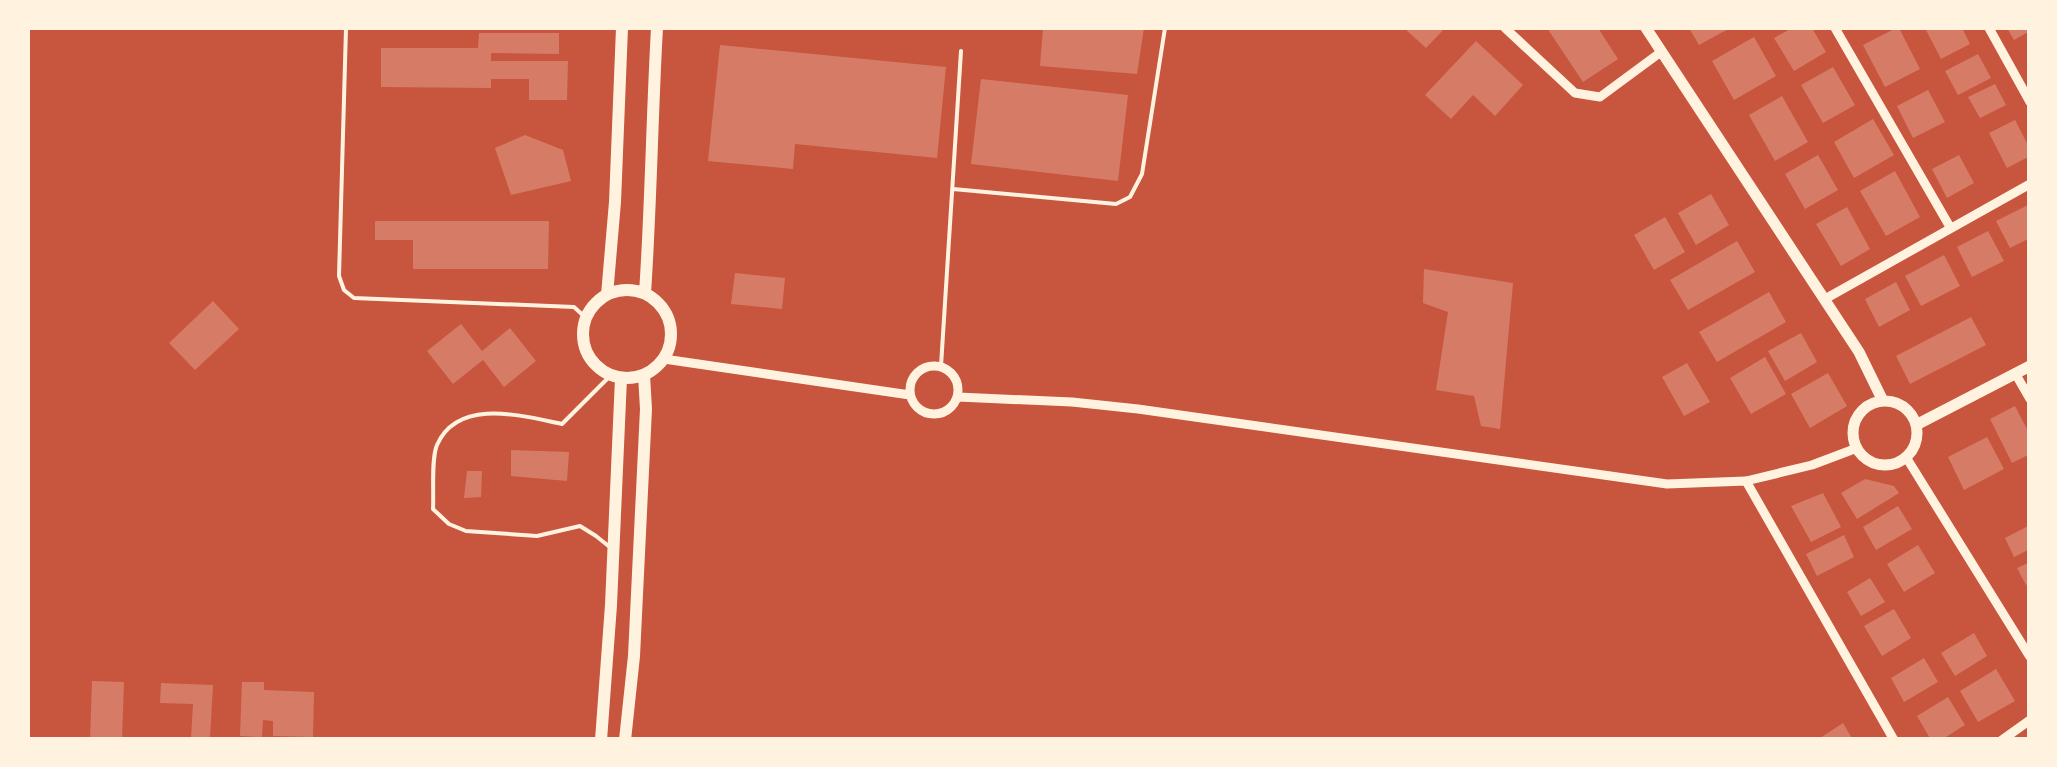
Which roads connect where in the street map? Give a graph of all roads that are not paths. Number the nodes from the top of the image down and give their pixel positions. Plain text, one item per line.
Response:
1 (346, 28) edge
2 (622, 28) edge
3 (657, 28) edge
4 (1165, 28) edge
5 (1505, 28) edge
6 (1646, 28) edge
7 (1835, 28) edge
8 (1989, 28) edge
9 (962, 51) dead end
10 (1662, 52) junction
11 (2030, 102) edge
12 (2030, 184) edge
13 (953, 189) junction
14 (1950, 227) junction
15 (644, 293) junction
16 (607, 295) junction
17 (1824, 299) junction
18 (586, 318) junction
19 (664, 359) junction
20 (941, 366) junction
21 (2030, 366) edge
22 (644, 374) junction
23 (2015, 374) junction
24 (616, 376) junction
25 (910, 395) junction
26 (958, 397) junction
27 (2030, 399) edge
28 (1882, 401) junction
29 (1916, 425) junction
30 (1857, 448) junction
31 (1906, 457) junction
32 (1746, 481) junction
33 (613, 550) junction
34 (2030, 657) edge
35 (2030, 720) edge
36 (601, 740) edge
37 (624, 740) edge
38 (1894, 740) edge
39 (2002, 740) edge

1 - 18 lane
2 - 16 main road
3 - 15 main road
4 - 13 lane
5 - 10 street
6 - 10 street
7 - 14 street
8 - 11 street
9 - 13 lane
10 - 17 street
12 - 14 street
13 - 20 lane
14 - 17 street
15 - 16 main road
15 - 19 main road
16 - 18 main road
17 - 28 street
18 - 24 main road
19 - 22 main road
19 - 25 street
20 - 25 street
20 - 26 street
21 - 23 street
22 - 24 main road
22 - 37 main road
23 - 27 street
23 - 29 street
24 - 33 main road
24 - 33 lane
25 - 26 street
26 - 32 street
28 - 29 street
28 - 30 street
29 - 31 street
30 - 31 street
30 - 32 street
31 - 34 street
32 - 38 street
33 - 36 main road
35 - 39 street

